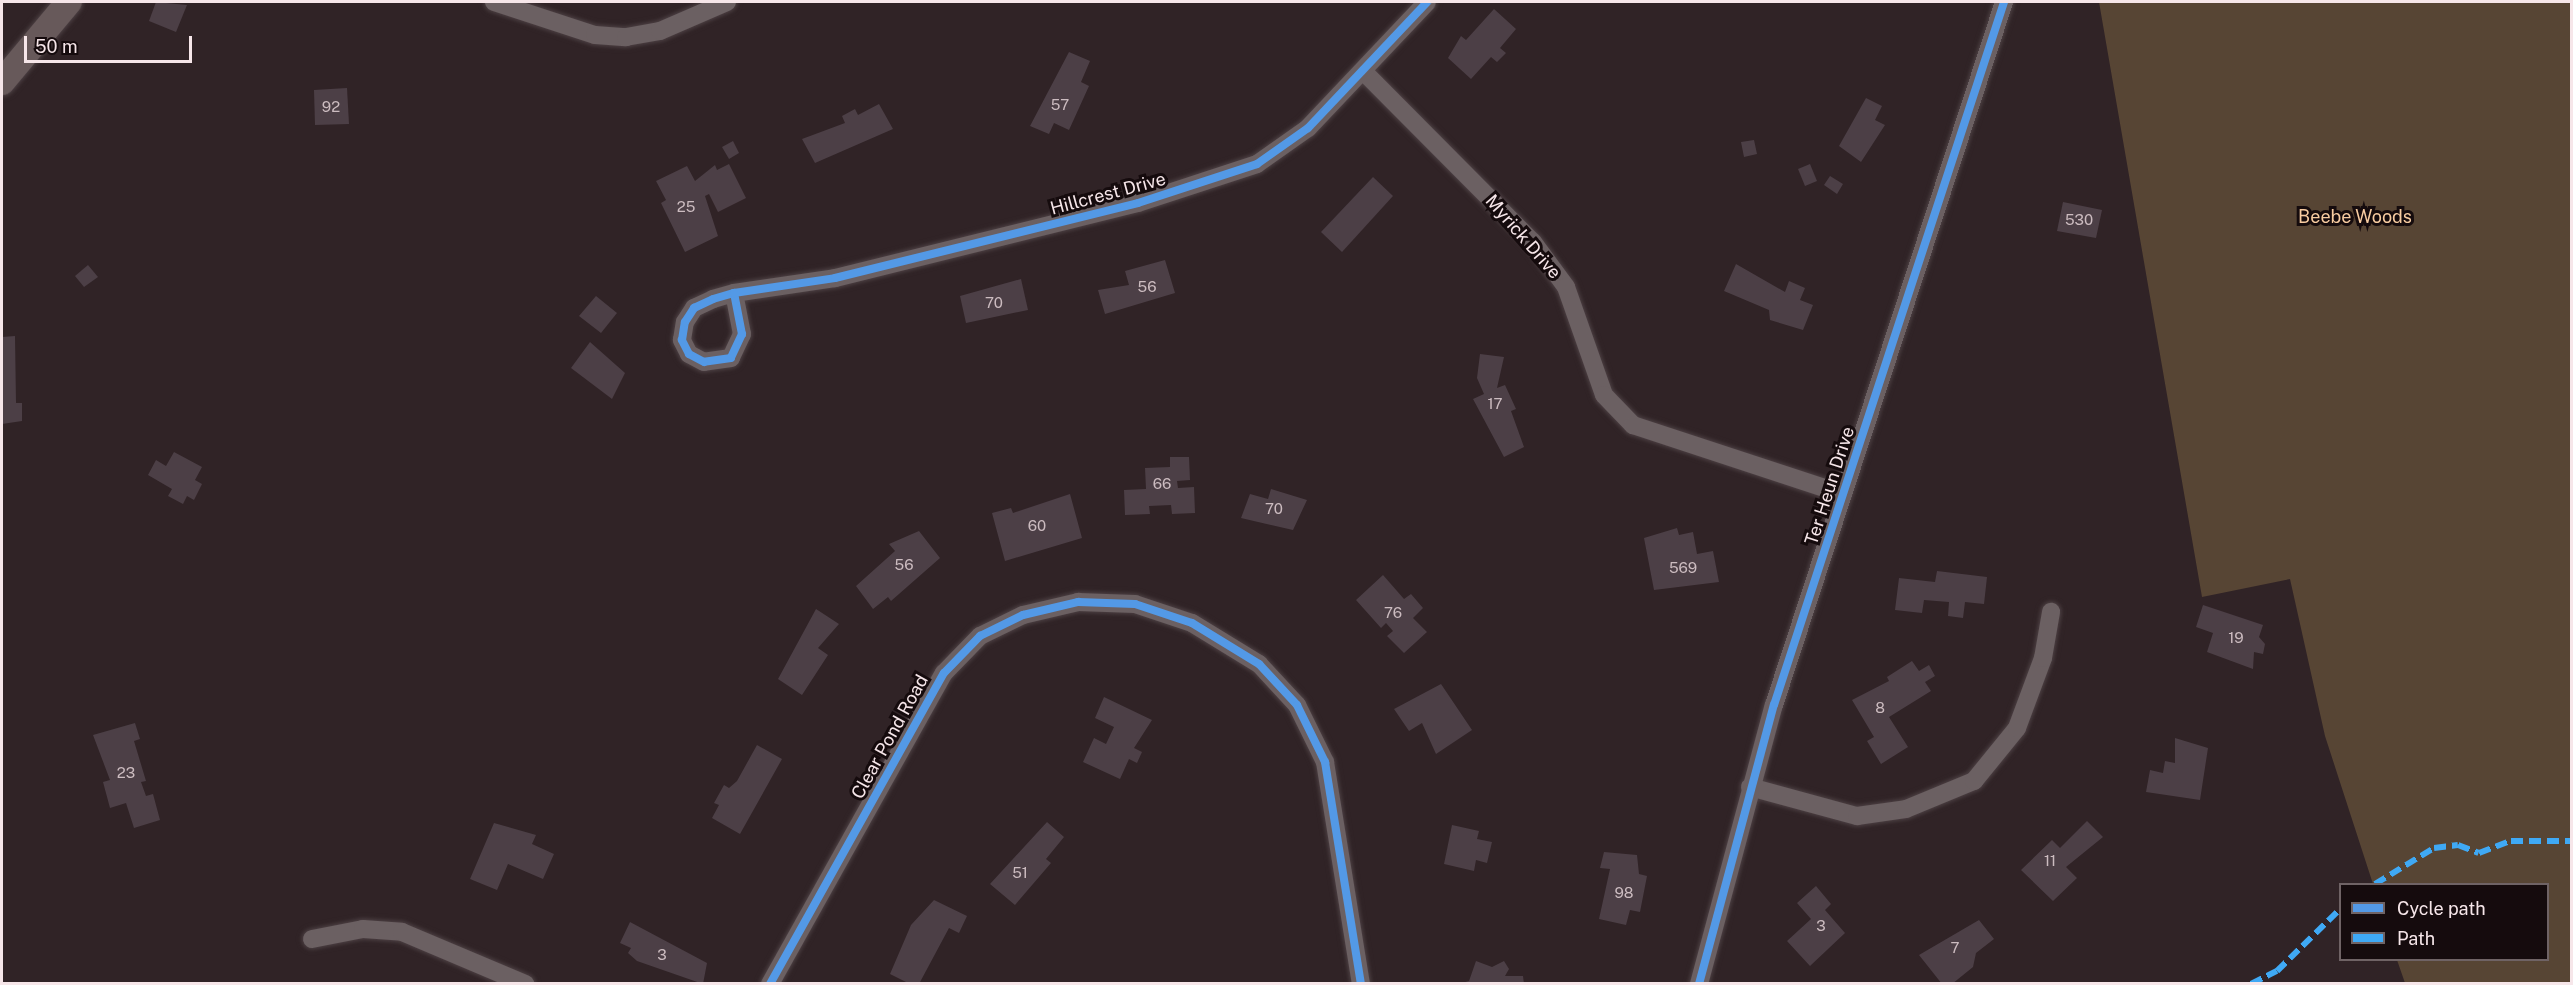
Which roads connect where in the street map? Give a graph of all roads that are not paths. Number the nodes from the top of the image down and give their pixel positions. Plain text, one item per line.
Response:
1 (69, 2) edge
2 (494, 2) edge
3 (727, 2) edge
4 (1428, 2) edge
5 (2004, 2) edge
6 (1365, 73) junction
7 (2, 82) edge
8 (734, 293) dead end
9 (1843, 494) junction
10 (2051, 612) dead end
11 (1750, 787) junction
12 (312, 939) dead end
13 (525, 984) edge
14 (770, 984) edge
15 (1361, 984) edge
16 (1699, 984) edge

1 - 7 main road
2 - 3 street
4 - 6 street, Hillcrest Drive
5 - 9 street, Ter Heun Drive
6 - 8 street, Hillcrest Drive
6 - 9 street, Myrick Drive
9 - 11 street, Ter Heun Drive
10 - 11 street
11 - 16 street, Ter Heun Drive
12 - 13 street
14 - 15 street, Clear Pond Road

